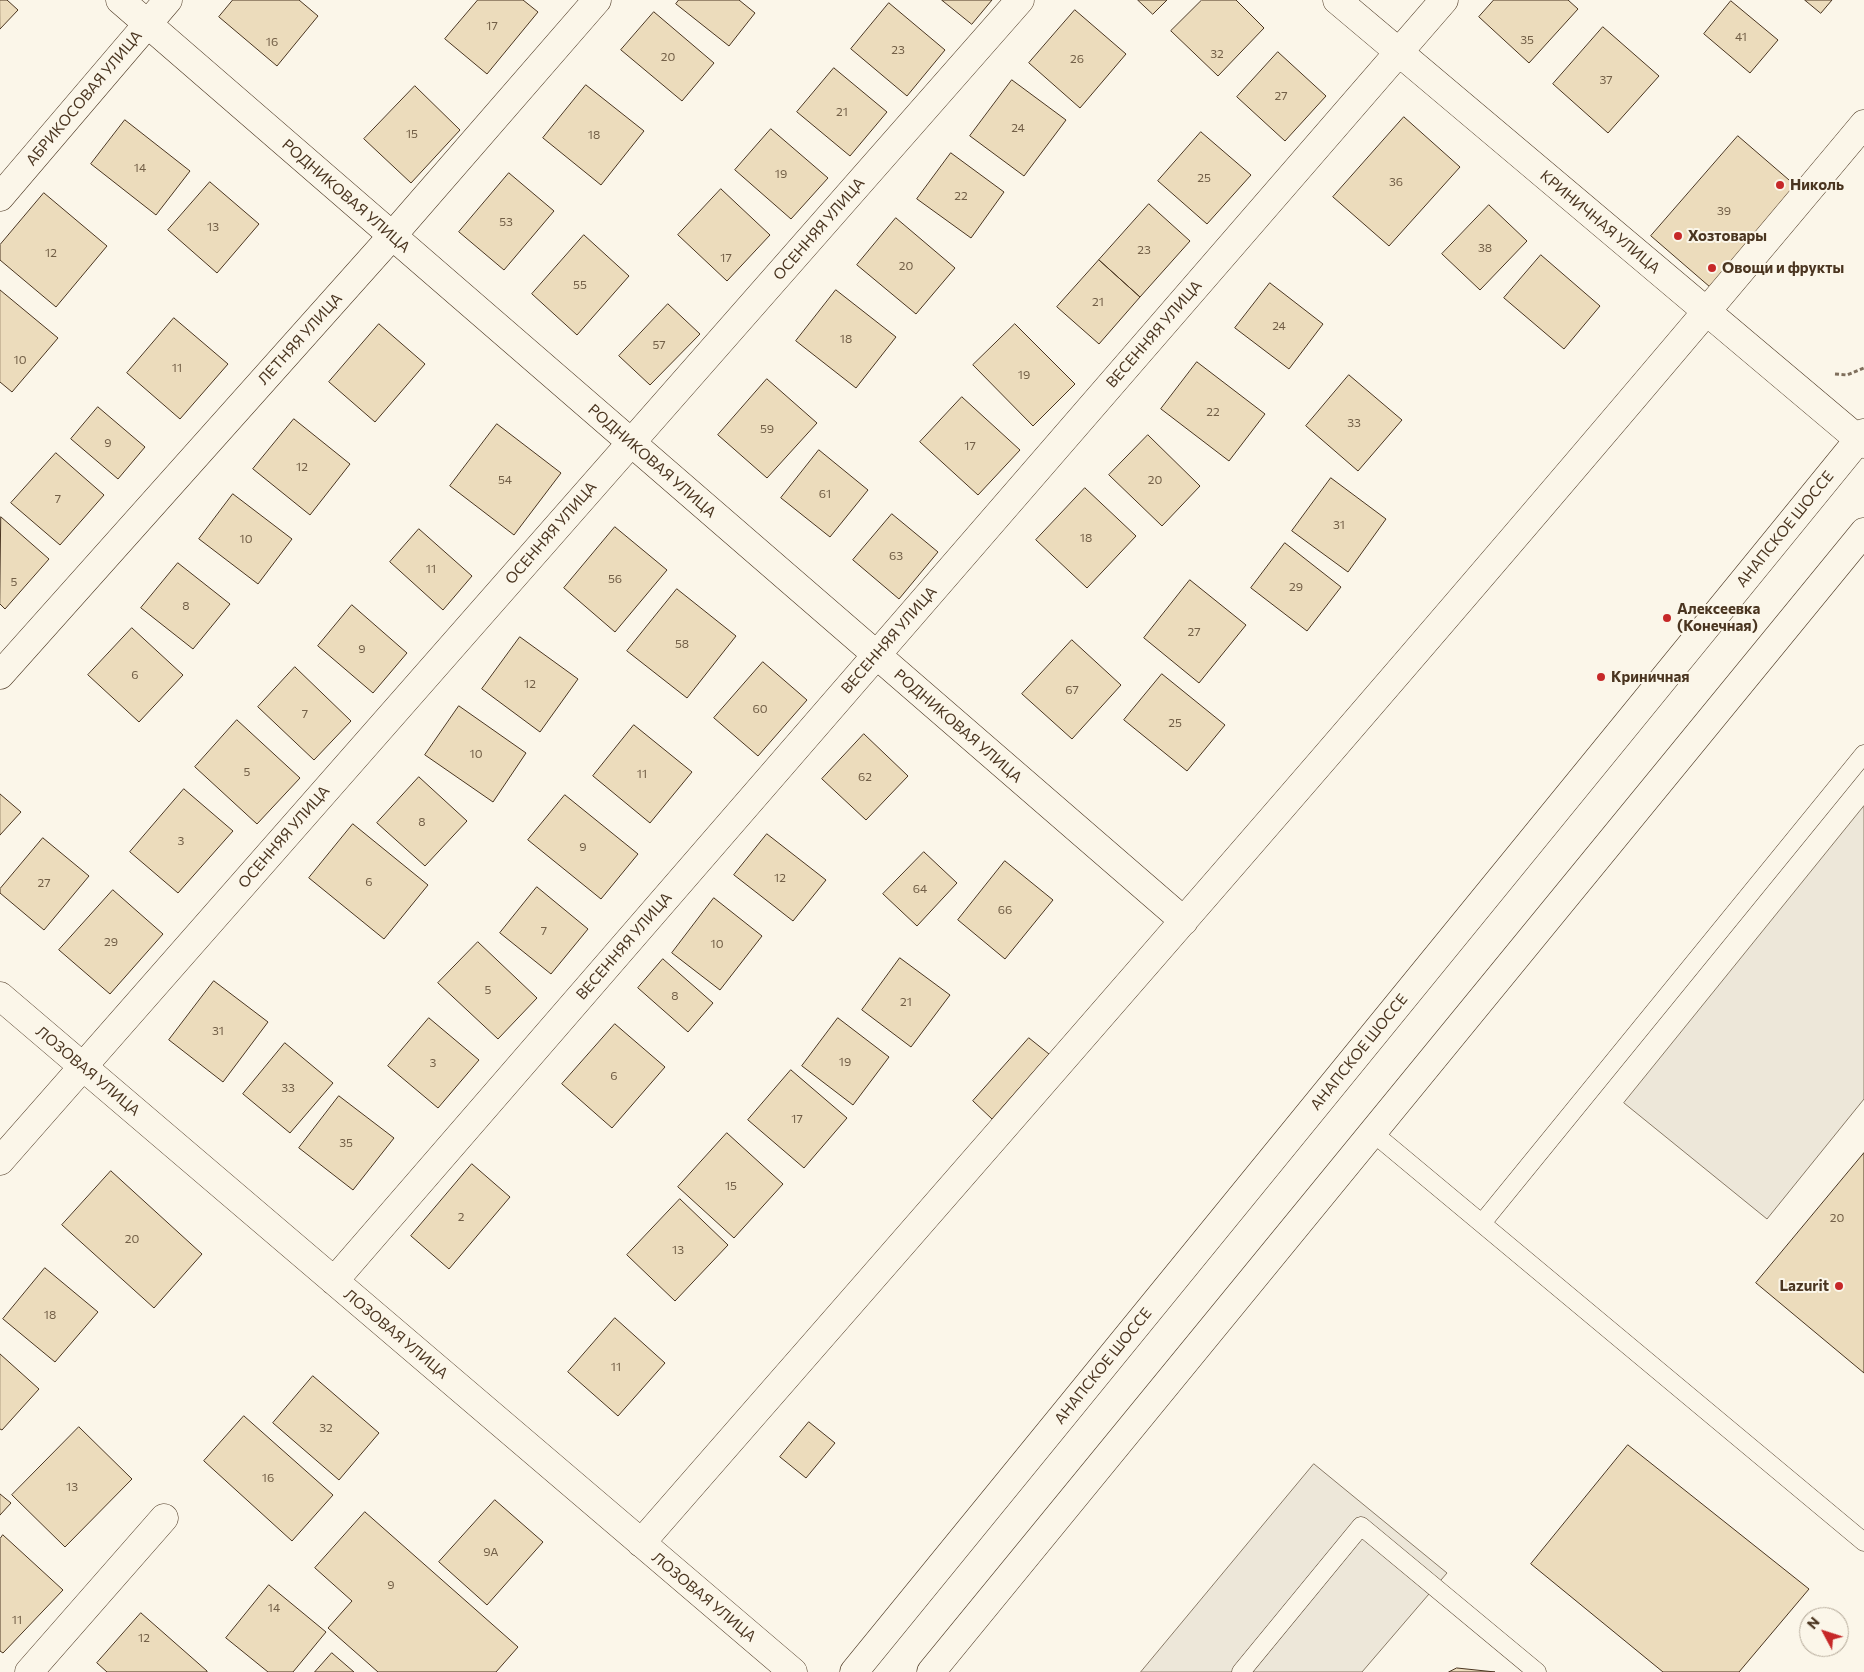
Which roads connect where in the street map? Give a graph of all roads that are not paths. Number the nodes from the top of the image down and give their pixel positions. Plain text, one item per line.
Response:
1 (120, 0) edge
2 (168, 0) edge
3 (597, 0) edge
4 (1020, 0) edge
5 (1337, 0) edge
6 (1444, 0) edge
7 (147, 24) junction
8 (1399, 52) junction
9 (1864, 124) edge
10 (0, 197) edge
11 (392, 236) junction
12 (1707, 312) junction
13 (1862, 439) edge
14 (630, 442) junction
15 (1864, 532) edge
16 (876, 655) junction
17 (0, 675) edge
18 (1864, 754) edge
19 (1184, 921) junction
20 (0, 996) edge
21 (82, 1066) junction
22 (1372, 1132) junction
23 (0, 1161) edge
24 (1482, 1224) junction
25 (334, 1281) junction
26 (164, 1518) dead end
27 (1864, 1542) edge
28 (641, 1543) junction
29 (29, 1672) edge
30 (793, 1672) edge
31 (854, 1672) edge
32 (931, 1672) edge
33 (1241, 1672) edge
34 (1537, 1672) edge

1 - 7 street, РОДНИКОВАЯ УЛИЦА
2 - 7 street, АБРИКОСОВАЯ УЛИЦА
3 - 11 street, ЛЕТНЯЯ УЛИЦА
4 - 14 street, ОСЕННЯЯ УЛИЦА
5 - 8 street, КРИНИЧНАЯ УЛИЦА
6 - 8 street, ВЕСЕННЯЯ УЛИЦА
7 - 10 street, АБРИКОСОВАЯ УЛИЦА
7 - 11 street, РОДНИКОВАЯ УЛИЦА
8 - 12 street, КРИНИЧНАЯ УЛИЦА
8 - 16 street, ВЕСЕННЯЯ УЛИЦА
9 - 12 street
11 - 14 street, РОДНИКОВАЯ УЛИЦА
11 - 17 street, ЛЕТНЯЯ УЛИЦА
12 - 13 street, КРИНИЧНАЯ УЛИЦА
12 - 19 street
13 - 31 street, АНАПСКОЕ ШОССЕ
14 - 16 street, РОДНИКОВАЯ УЛИЦА
14 - 21 street, ОСЕННЯЯ УЛИЦА
15 - 22 street
16 - 19 street, РОДНИКОВАЯ УЛИЦА
16 - 25 street, ВЕСЕННЯЯ УЛИЦА
18 - 24 lane
19 - 28 street
20 - 21 street, ЛОЗОВАЯ УЛИЦА
21 - 23 street, ОСЕННЯЯ УЛИЦА
21 - 25 street, ЛОЗОВАЯ УЛИЦА
22 - 24 lane
22 - 32 street
24 - 27 lane
25 - 28 street, ЛОЗОВАЯ УЛИЦА
26 - 29 street
28 - 30 street, ЛОЗОВАЯ УЛИЦА
33 - 34 lane

